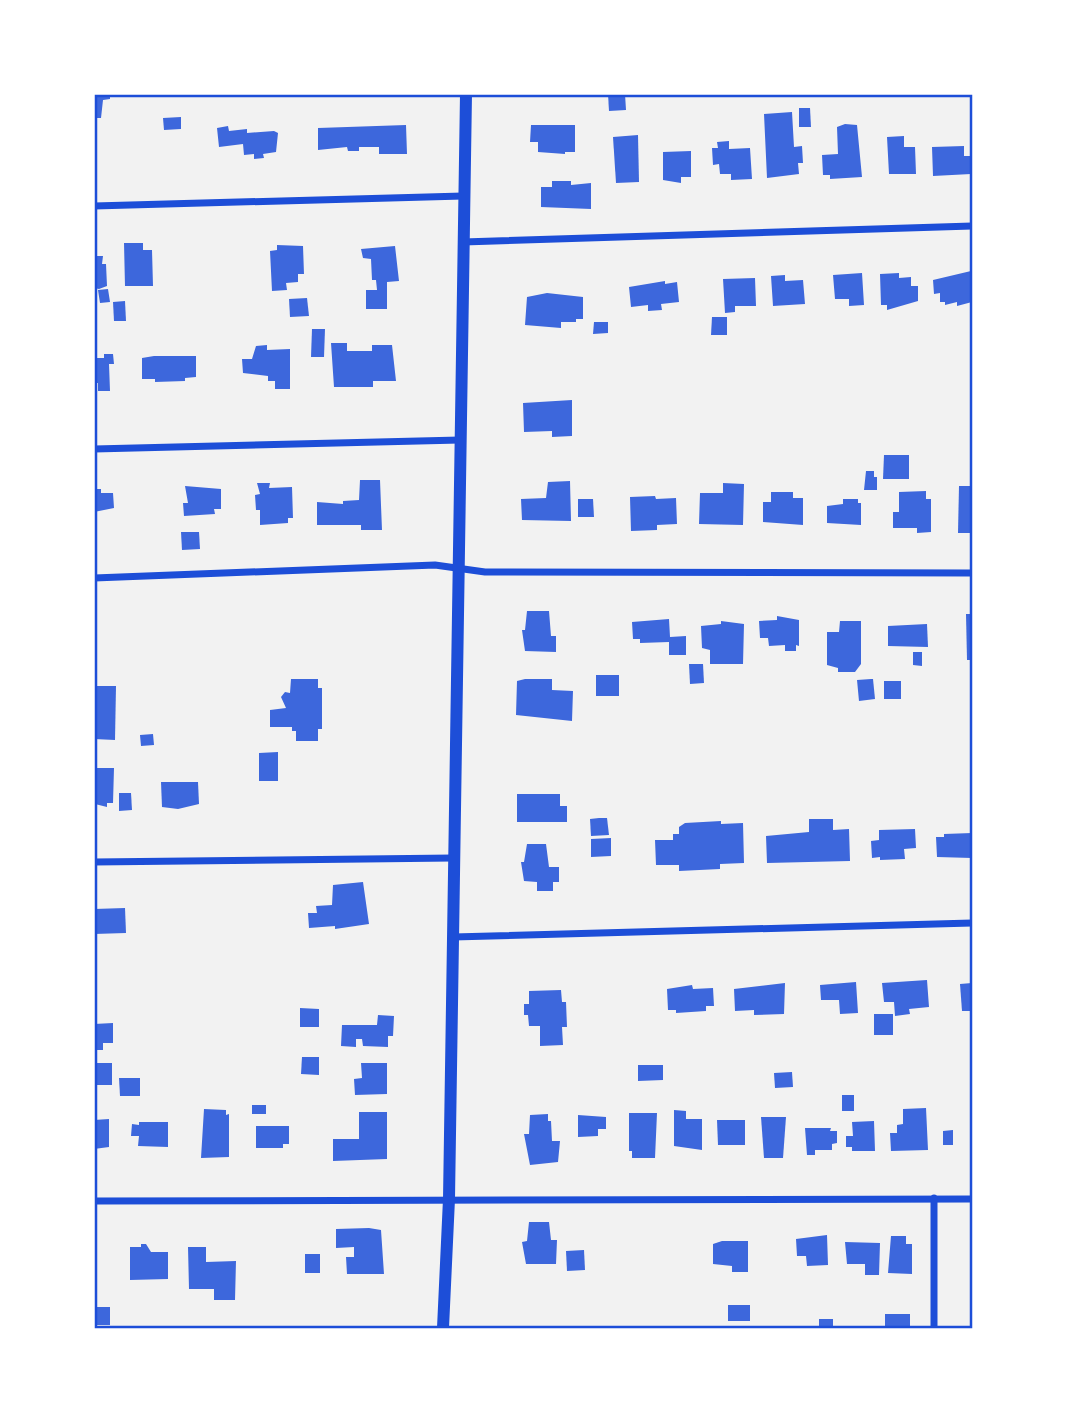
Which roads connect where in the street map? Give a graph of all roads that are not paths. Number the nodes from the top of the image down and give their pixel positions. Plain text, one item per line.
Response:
1 (466, 94) edge
2 (463, 196) junction
3 (94, 206) edge
4 (972, 226) edge
5 (463, 242) junction
6 (460, 440) junction
7 (94, 449) edge
8 (458, 569) junction
9 (972, 573) edge
10 (94, 578) edge
11 (453, 858) junction
12 (94, 862) edge
13 (972, 923) edge
14 (453, 937) junction
15 (934, 1198) junction
16 (449, 1199) junction
17 (972, 1199) edge
18 (94, 1201) edge
19 (443, 1328) edge
20 (934, 1328) edge

1 - 2 street
2 - 3 street
2 - 5 street
4 - 5 street
5 - 6 street
6 - 7 street
6 - 8 street
8 - 9 street
8 - 10 street
8 - 11 street
11 - 12 street
11 - 14 street
13 - 14 street
14 - 16 street
15 - 16 street
15 - 17 street
15 - 20 street
16 - 18 street
16 - 19 street

